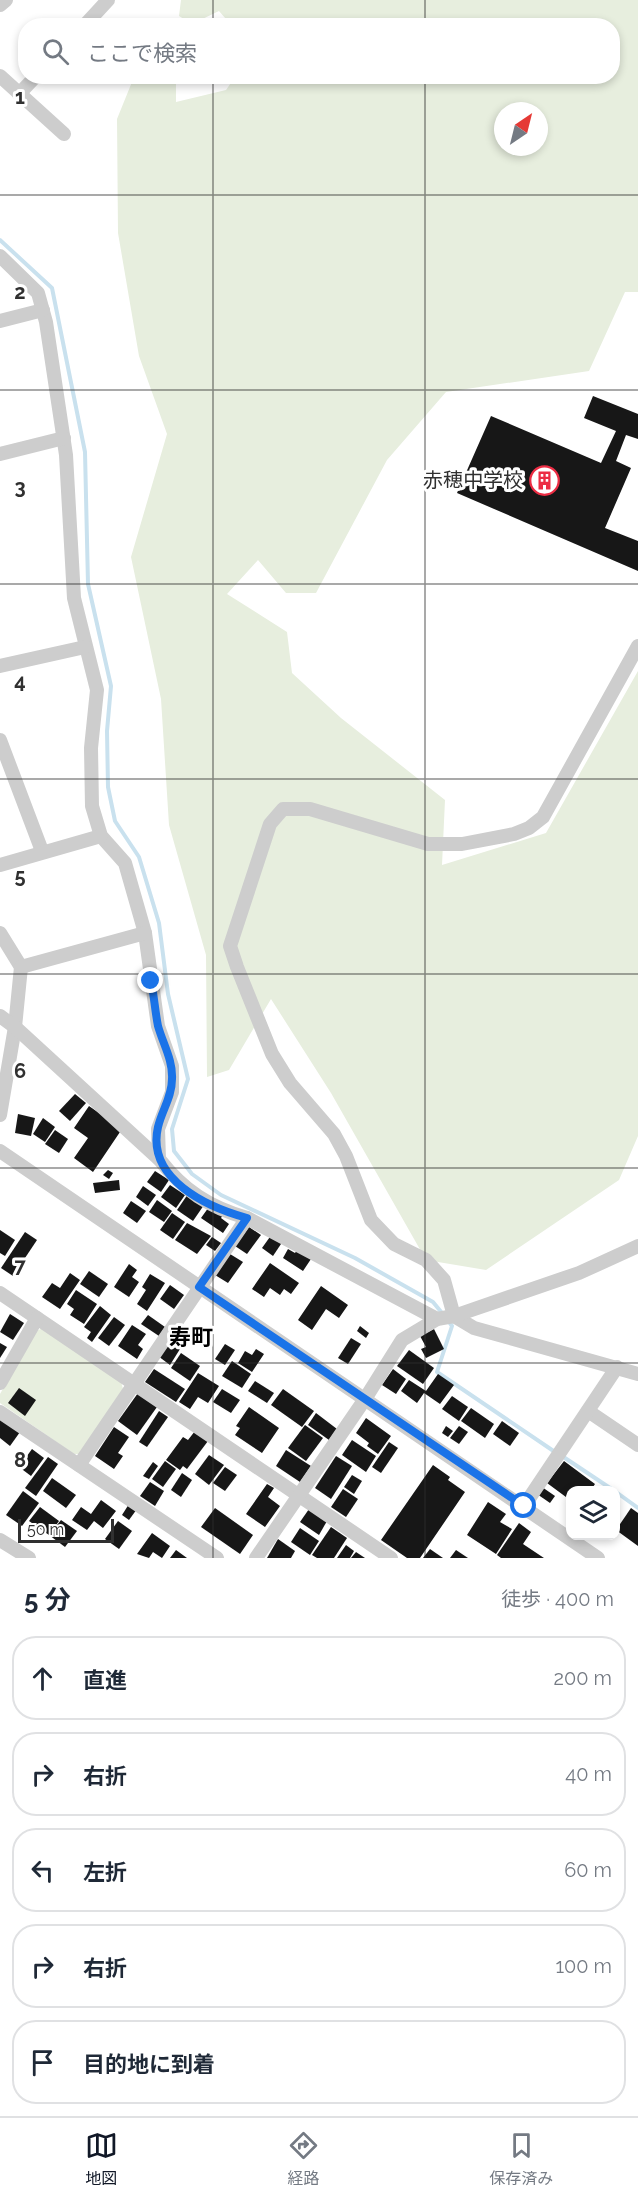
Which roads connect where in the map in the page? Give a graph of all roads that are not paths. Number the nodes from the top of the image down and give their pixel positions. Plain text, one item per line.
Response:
1 (6, 0) edge
2 (108, 0) edge
3 (0, 5) edge
4 (91, 18) edge
5 (0, 76) edge
6 (28, 84) edge
7 (20, 93) junction
8 (64, 134) dead end
9 (0, 256) edge
10 (43, 310) junction
11 (0, 321) edge
12 (64, 438) junction
13 (0, 454) edge
14 (638, 646) edge
15 (85, 647) junction
16 (0, 666) edge
17 (0, 740) edge
18 (101, 836) junction
19 (42, 850) junction
20 (0, 865) edge
21 (0, 933) edge
22 (145, 933) junction
23 (21, 967) junction
24 (0, 1016) edge
25 (15, 1027) junction
26 (0, 1115) edge
27 (0, 1151) edge
28 (159, 1159) junction
29 (247, 1218) junction
30 (638, 1246) edge
31 (199, 1287) junction
32 (0, 1293) edge
33 (454, 1316) junction
34 (37, 1318) junction
35 (437, 1319) junction
36 (616, 1367) junction
37 (638, 1374) edge
38 (0, 1383) edge
39 (134, 1384) junction
40 (365, 1399) junction
41 (588, 1411) junction
42 (0, 1412) edge
43 (638, 1445) edge
44 (79, 1465) junction
45 (299, 1496) junction
46 (524, 1506) junction
47 (0, 1540) edge
48 (29, 1558) edge
49 (217, 1558) edge
50 (256, 1558) edge
51 (391, 1558) edge
52 (598, 1558) edge

1 - 3 street
2 - 4 street
5 - 7 street
6 - 7 street
7 - 8 street
9 - 10 street
10 - 11 street
10 - 12 street
12 - 13 street
12 - 15 street
14 - 33 street
15 - 16 street
15 - 18 street
17 - 19 street
18 - 19 street
18 - 22 street
19 - 20 street
21 - 23 street
22 - 23 street
22 - 28 street
23 - 25 street
24 - 25 street
25 - 26 street
25 - 28 street
27 - 31 street
28 - 29 street
29 - 31 street
29 - 35 street
30 - 33 street
31 - 39 street
31 - 40 street
32 - 34 street
33 - 35 street
33 - 36 street
34 - 38 street
34 - 39 street
35 - 40 street
36 - 37 street
36 - 41 street
39 - 44 street
39 - 45 street
40 - 45 street
40 - 46 street
41 - 43 street
41 - 46 street
42 - 44 street
44 - 49 street
45 - 50 street
45 - 51 street
46 - 52 street
47 - 48 street

